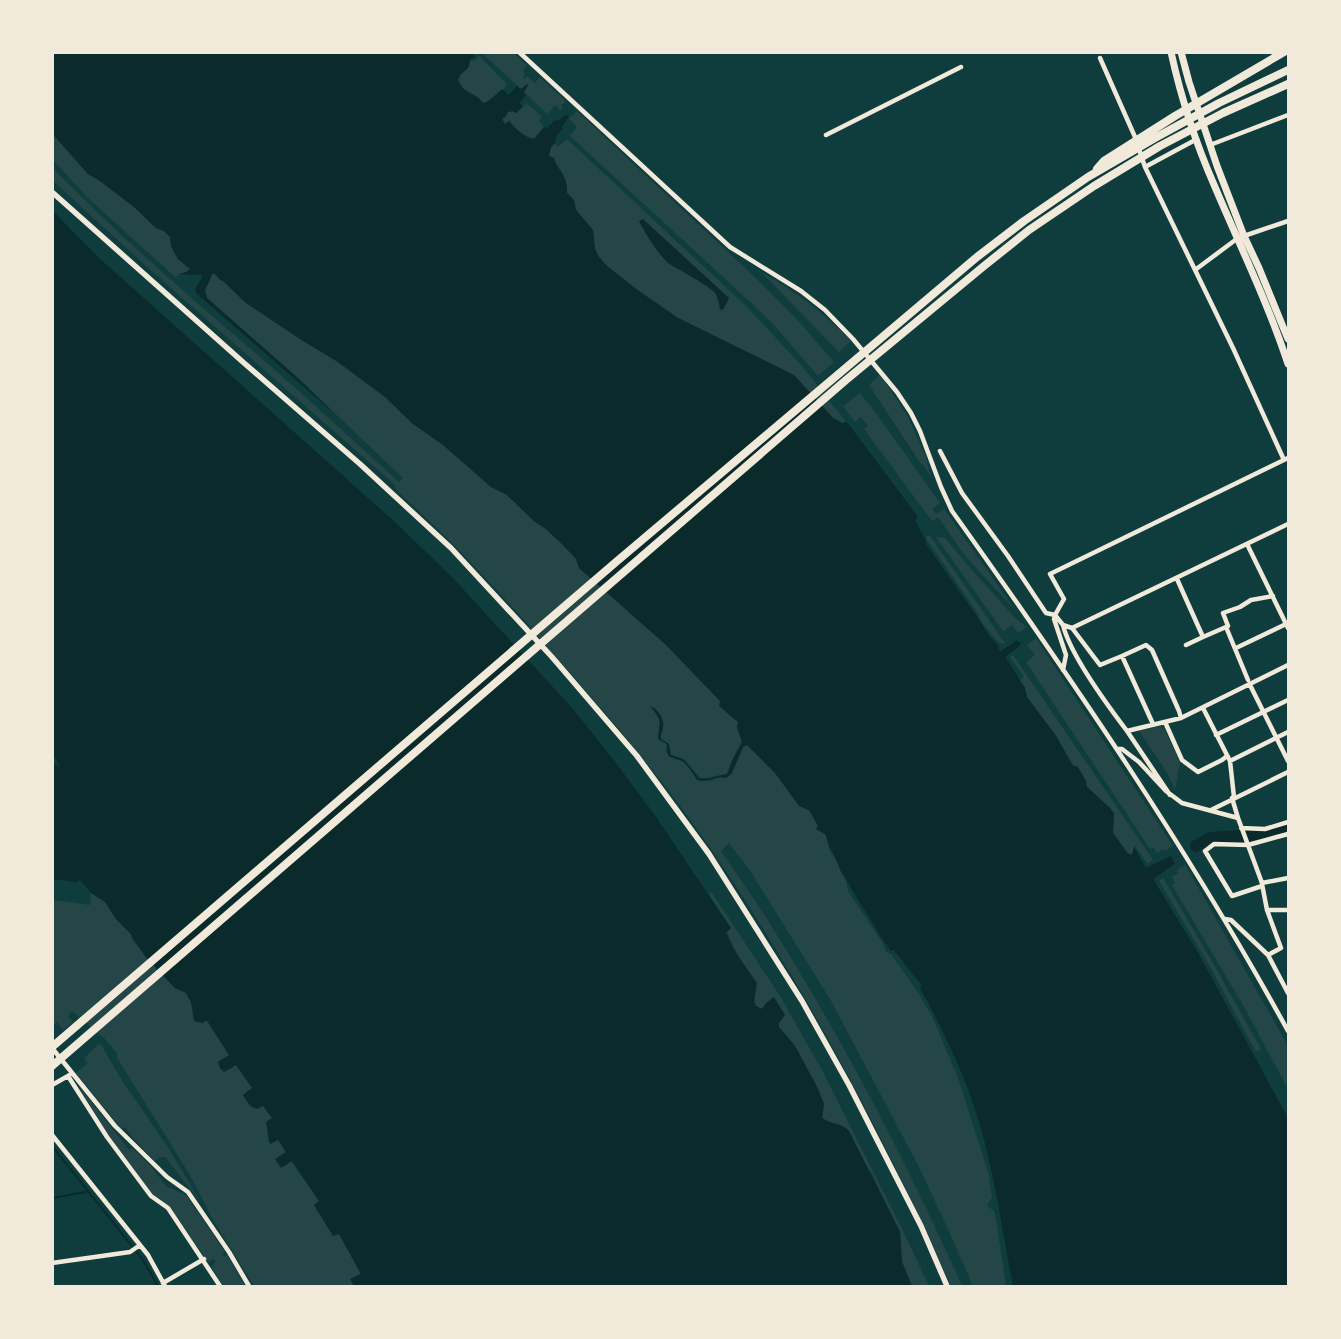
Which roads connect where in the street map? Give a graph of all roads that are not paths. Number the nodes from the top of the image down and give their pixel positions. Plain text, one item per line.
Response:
1 (519, 52) edge
2 (1171, 52) edge
3 (1181, 52) edge
4 (1284, 52) edge
5 (1100, 58) dead end
6 (961, 67) dead end
7 (1288, 70) edge
8 (1288, 84) edge
9 (1288, 115) edge
10 (826, 135) dead end
11 (1197, 139) junction
12 (1210, 145) junction
13 (1145, 167) junction
14 (1088, 177) junction
15 (52, 192) edge
16 (1288, 221) edge
17 (1241, 237) junction
18 (1195, 270) junction
19 (1288, 339) edge
20 (1288, 364) edge
21 (940, 451) dead end
22 (1286, 459) edge
23 (1288, 524) edge
24 (1248, 544) junction
25 (1177, 579) junction
26 (1273, 596) junction
27 (1055, 615) junction
28 (1063, 625) junction
29 (1287, 626) edge
30 (1226, 627) junction
31 (1072, 628) junction
32 (1203, 637) junction
33 (1186, 646) dead end
34 (1236, 648) junction
35 (1122, 656) junction
36 (1288, 665) edge
37 (1063, 670) junction
38 (1249, 682) junction
39 (1288, 700) edge
40 (1203, 708) junction
41 (1264, 712) junction
42 (1180, 718) junction
43 (1165, 722) junction
44 (1153, 724) junction
45 (1127, 731) junction
46 (1288, 732) edge
47 (1216, 735) junction
48 (1277, 738) junction
49 (1117, 749) junction
50 (1227, 756) junction
51 (1230, 761) junction
52 (1288, 761) edge
53 (1288, 772) edge
54 (1170, 795) junction
55 (1233, 798) junction
56 (1211, 810) junction
57 (1238, 818) junction
58 (1288, 822) edge
59 (1241, 828) junction
60 (1288, 834) edge
61 (1248, 844) junction
62 (1288, 878) edge
63 (1262, 884) junction
64 (1268, 910) junction
65 (1288, 910) edge
66 (1225, 919) junction
67 (1268, 955) junction
68 (1288, 993) edge
69 (1288, 1031) edge
70 (52, 1048) edge
71 (52, 1066) edge
72 (70, 1074) junction
73 (52, 1085) edge
74 (52, 1135) edge
75 (139, 1246) junction
76 (204, 1260) junction
77 (52, 1263) edge
78 (164, 1285) edge
79 (220, 1286) edge
80 (250, 1286) edge
81 (947, 1286) edge

1 - 37 street
2 - 11 highway
3 - 12 highway
4 - 14 highway
5 - 13 street
6 - 10 street
7 - 14 highway
8 - 71 highway
9 - 12 street
11 - 13 street
11 - 17 highway
12 - 17 highway
13 - 18 street
14 - 70 highway
15 - 81 main road
16 - 17 street
17 - 18 street
17 - 19 highway
17 - 20 highway
18 - 22 street
21 - 27 street
22 - 27 street
23 - 24 street
24 - 25 street
24 - 26 street
25 - 31 street
25 - 32 street
26 - 29 street
26 - 30 street
27 - 28 street
27 - 37 street
28 - 31 street
28 - 45 street
29 - 34 street
30 - 32 street
30 - 34 street
31 - 35 street
32 - 33 street
34 - 38 street
35 - 42 street
35 - 44 street
36 - 38 street
37 - 49 street
38 - 40 street
38 - 41 street
39 - 41 street
40 - 42 street
40 - 47 street
41 - 47 street
41 - 48 street
42 - 43 street
43 - 44 street
43 - 50 street
44 - 45 street
45 - 54 street
46 - 48 street
47 - 50 street
48 - 51 street
48 - 52 street
49 - 54 street
49 - 66 street
50 - 51 street
51 - 55 street
53 - 55 street
54 - 56 street
55 - 56 street
55 - 57 street
56 - 57 street
57 - 59 street
58 - 59 street
59 - 61 street
60 - 61 street
61 - 63 street
61 - 63 street
62 - 63 street
63 - 64 street
64 - 65 street
64 - 67 street
66 - 67 street
66 - 69 street
67 - 68 street
70 - 72 street
72 - 73 street
72 - 76 street
72 - 80 street
74 - 75 street
75 - 77 street
75 - 78 street
76 - 78 street
76 - 79 street

